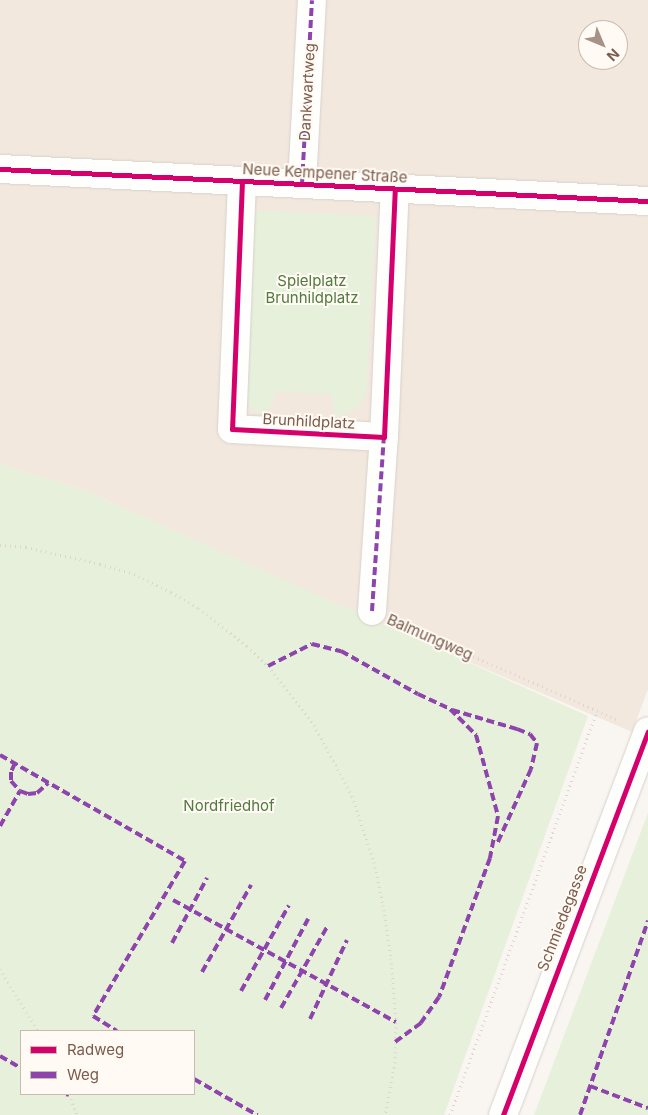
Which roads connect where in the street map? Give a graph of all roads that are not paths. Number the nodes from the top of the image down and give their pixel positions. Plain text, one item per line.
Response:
1 (312, 0) edge
2 (0, 169) edge
3 (242, 181) junction
4 (302, 184) junction
5 (395, 189) junction
6 (648, 202) edge
7 (384, 437) junction
8 (372, 612) road end
9 (648, 731) edge
10 (503, 1115) edge

1 - 4 street, Dankwartweg
2 - 3 street, Neue Kempener Straße
3 - 4 street, Neue Kempener Straße
3 - 7 street, Brunhildplatz
4 - 5 street, Neue Kempener Straße
5 - 6 street, Neue Kempener Straße
5 - 7 street
7 - 8 street, Balmungweg
9 - 10 street, Schmiedegasse

